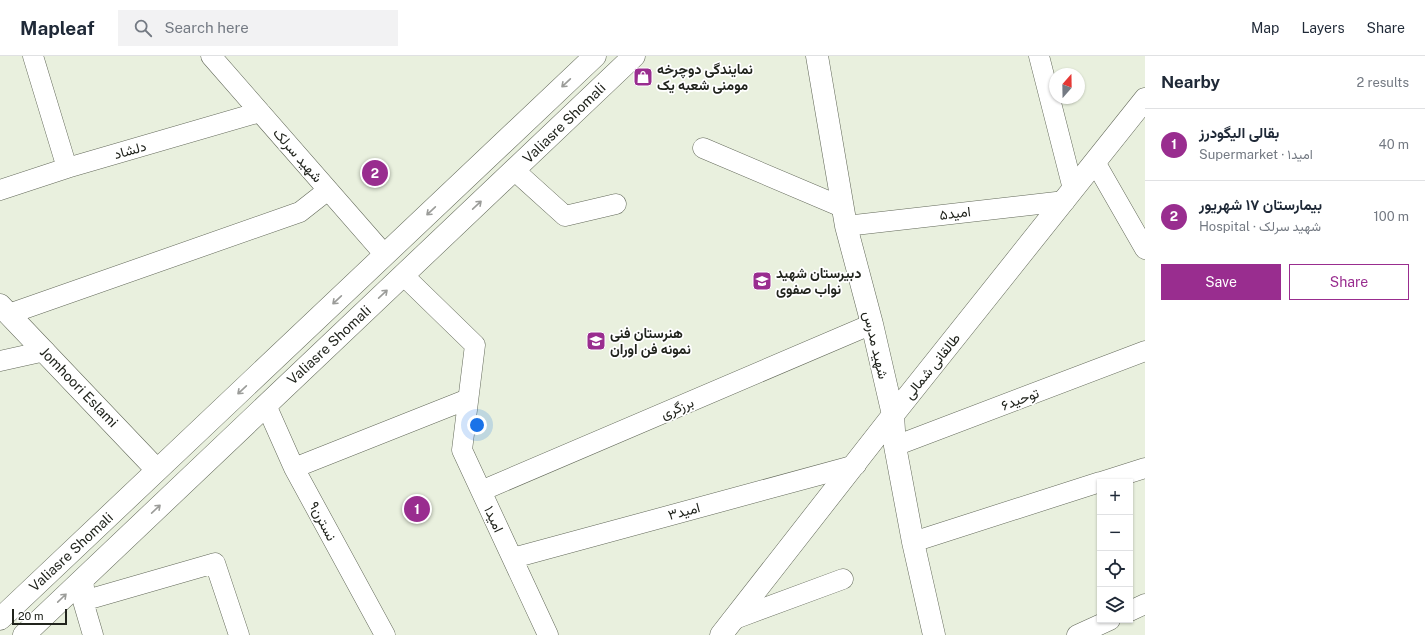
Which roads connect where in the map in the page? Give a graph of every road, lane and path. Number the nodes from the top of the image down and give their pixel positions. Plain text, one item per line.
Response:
1 (33, 56) edge
2 (211, 56) edge
3 (594, 56) edge
4 (634, 56) edge
5 (816, 56) edge
6 (1039, 56) edge
7 (1145, 99) edge
8 (260, 112) junction
9 (703, 148) dead end
10 (1095, 162) junction
11 (67, 168) junction
12 (514, 170) junction
13 (0, 190) edge
14 (328, 190) junction
15 (1069, 195) junction
16 (616, 204) dead end
17 (844, 216) junction
18 (1145, 249) edge
19 (384, 255) junction
20 (403, 275) junction
21 (4, 309) edge
22 (872, 324) junction
23 (45, 351) junction
24 (1145, 351) edge
25 (0, 361) edge
26 (468, 399) junction
27 (266, 405) junction
28 (893, 415) junction
29 (895, 446) junction
30 (856, 465) junction
31 (294, 468) junction
32 (1145, 468) edge
33 (157, 470) junction
34 (1110, 479) edge
35 (1097, 483) edge
36 (481, 491) junction
37 (912, 542) junction
38 (513, 558) junction
39 (84, 577) junction
40 (842, 579) dead end
41 (83, 601) junction
42 (1145, 604) edge
43 (1133, 610) edge
44 (3, 611) edge
45 (1103, 623) edge
46 (726, 628) edge
47 (24, 635) edge
48 (93, 635) edge
49 (239, 635) edge
50 (385, 635) edge
51 (548, 635) edge
52 (934, 635) edge
53 (1077, 635) edge

1 - 11 street
2 - 8 street, شهید سرلک
3 -> 19 main road, Valiasre Shomali
4 - 12 main road, Valiasre Shomali
5 - 17 main road, شهید مدرس
6 - 15 street
7 - 10 main road, طالقانی شمالی
8 - 11 street, دلشاد
8 - 14 street, شهید سرلک
9 - 17 street
10 - 15 main road, طالقانی شمالی
10 - 18 street
11 - 13 street, دلشاد
12 - 16 street
20 -> 12 main road, Valiasre Shomali
14 - 19 street, شهید سرلک
14 - 21 street
15 - 17 street, امید۵
15 - 28 main road, طالقانی شمالی
17 - 22 main road, شهید مدرس
19 -> 33 main road, Valiasre Shomali
20 - 26 street, امید۱
27 -> 20 main road, Valiasre Shomali
21 - 23 main road, Jomhoori Eslami
22 - 28 main road, شهید مدرس
22 - 36 street, برزگری
23 - 25 street
23 - 33 main road, Jomhoori Eslami
24 - 29 street, توحید۶
26 - 31 street
26 - 36 street, امید۱
27 - 31 street, نسترن۹
39 -> 27 main road, Valiasre Shomali
28 - 29 main road, شهید مدرس
28 - 30 main road, طالقانی شمالی
29 - 37 main road, شهید مدرس
30 - 38 street, امید۳
30 - 46 main road, طالقانی شمالی
31 - 50 street, نسترن۹
32 - 34 street
33 - 44 main road, Valiasre Shomali
35 - 37 street
36 - 38 street, امید۱
37 - 52 main road, شهید مدرس
38 - 51 street, امید۱
39 - 41 street
47 -> 39 main road, Valiasre Shomali
40 - 46 street
41 - 48 street
41 - 49 street
42 - 43 street
45 - 53 street

